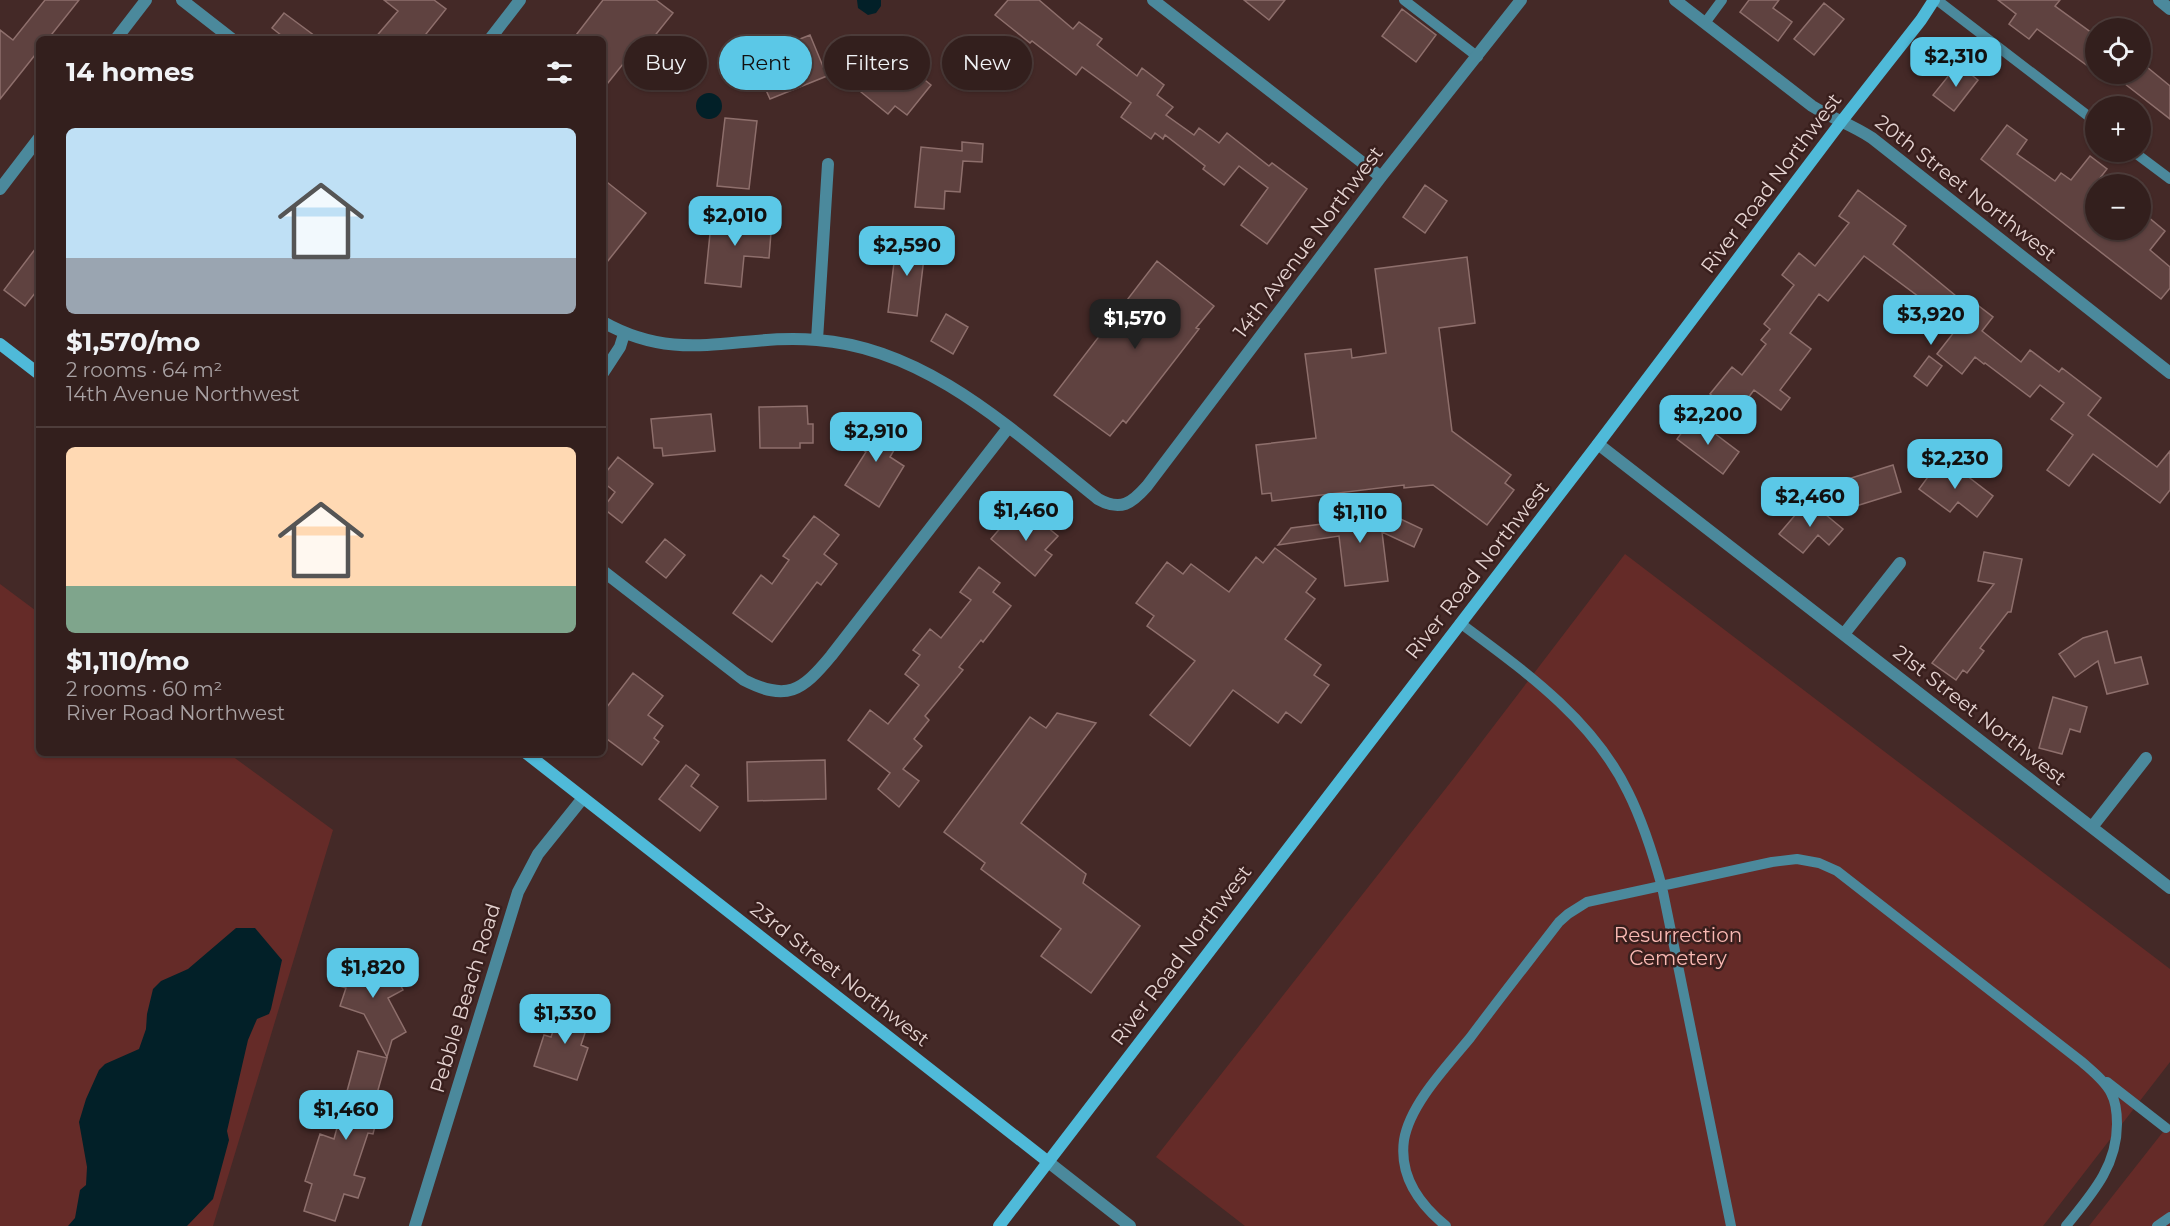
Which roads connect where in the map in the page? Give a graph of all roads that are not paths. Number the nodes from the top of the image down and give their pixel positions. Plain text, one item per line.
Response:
1 (146, 0) edge
2 (182, 0) edge
3 (520, 0) edge
4 (1153, 0) edge
5 (1404, 0) edge
6 (1521, 0) edge
7 (1676, 0) edge
8 (1722, 0) edge
9 (1936, 0) edge
10 (2159, 0) edge
11 (2170, 9) edge
12 (1705, 23) junction
13 (118, 36) edge
14 (228, 36) edge
15 (492, 36) edge
16 (1478, 57) junction
17 (2085, 114) edge
18 (1841, 122) junction
19 (36, 142) edge
20 (2147, 162) edge
21 (828, 164) dead end
22 (1382, 177) junction
23 (2170, 179) edge
24 (0, 189) edge
25 (606, 324) edge
26 (624, 334) junction
27 (817, 339) junction
28 (0, 344) edge
29 (606, 368) edge
30 (36, 372) edge
31 (2170, 373) edge
32 (1008, 428) junction
33 (1598, 444) junction
34 (1900, 563) dead end
35 (606, 573) edge
36 (1460, 623) junction
37 (1844, 634) junction
38 (530, 756) edge
39 (2146, 758) dead end
40 (583, 798) junction
41 (2092, 827) junction
42 (1662, 887) junction
43 (2170, 888) edge
44 (2082, 1062) junction
45 (2166, 1128) dead end
46 (1047, 1161) junction
47 (2170, 1217) edge
48 (415, 1226) edge
49 (999, 1226) edge
50 (1130, 1226) edge
51 (1446, 1226) edge
52 (1731, 1226) edge
53 (2066, 1226) edge
54 (2157, 1226) edge

1 - 13 street
2 - 14 street
3 - 15 street
4 - 22 street
5 - 16 lane
6 - 16 street, 14th Avenue Northwest
7 - 12 street, 20th Street Northwest
8 - 12 lane
9 - 17 lane
9 - 18 street, River Road Northwest
10 - 11 street
12 - 18 street, 20th Street Northwest
16 - 22 street, 14th Avenue Northwest
18 - 31 street, 20th Street Northwest
18 - 33 street, River Road Northwest
19 - 24 street
20 - 23 lane
21 - 27 street
22 - 32 street, 14th Avenue Northwest
25 - 26 street
26 - 27 street
26 - 29 street
27 - 32 street
28 - 30 street
32 - 35 street
33 - 36 street, River Road Northwest
33 - 37 street, 21st Street Northwest
34 - 37 street
36 - 42 lane
36 - 46 street, River Road Northwest
37 - 41 street, 21st Street Northwest
38 - 40 street, 23rd Street Northwest
39 - 41 street
40 - 46 street, 23rd Street Northwest
40 - 48 street, Pebble Beach Road
41 - 43 street, 21st Street Northwest
42 - 44 lane
42 - 51 lane
42 - 52 lane
44 - 45 lane
44 - 53 lane
46 - 49 street, River Road Northwest
46 - 50 street, 23rd Street Northwest
47 - 54 lane

